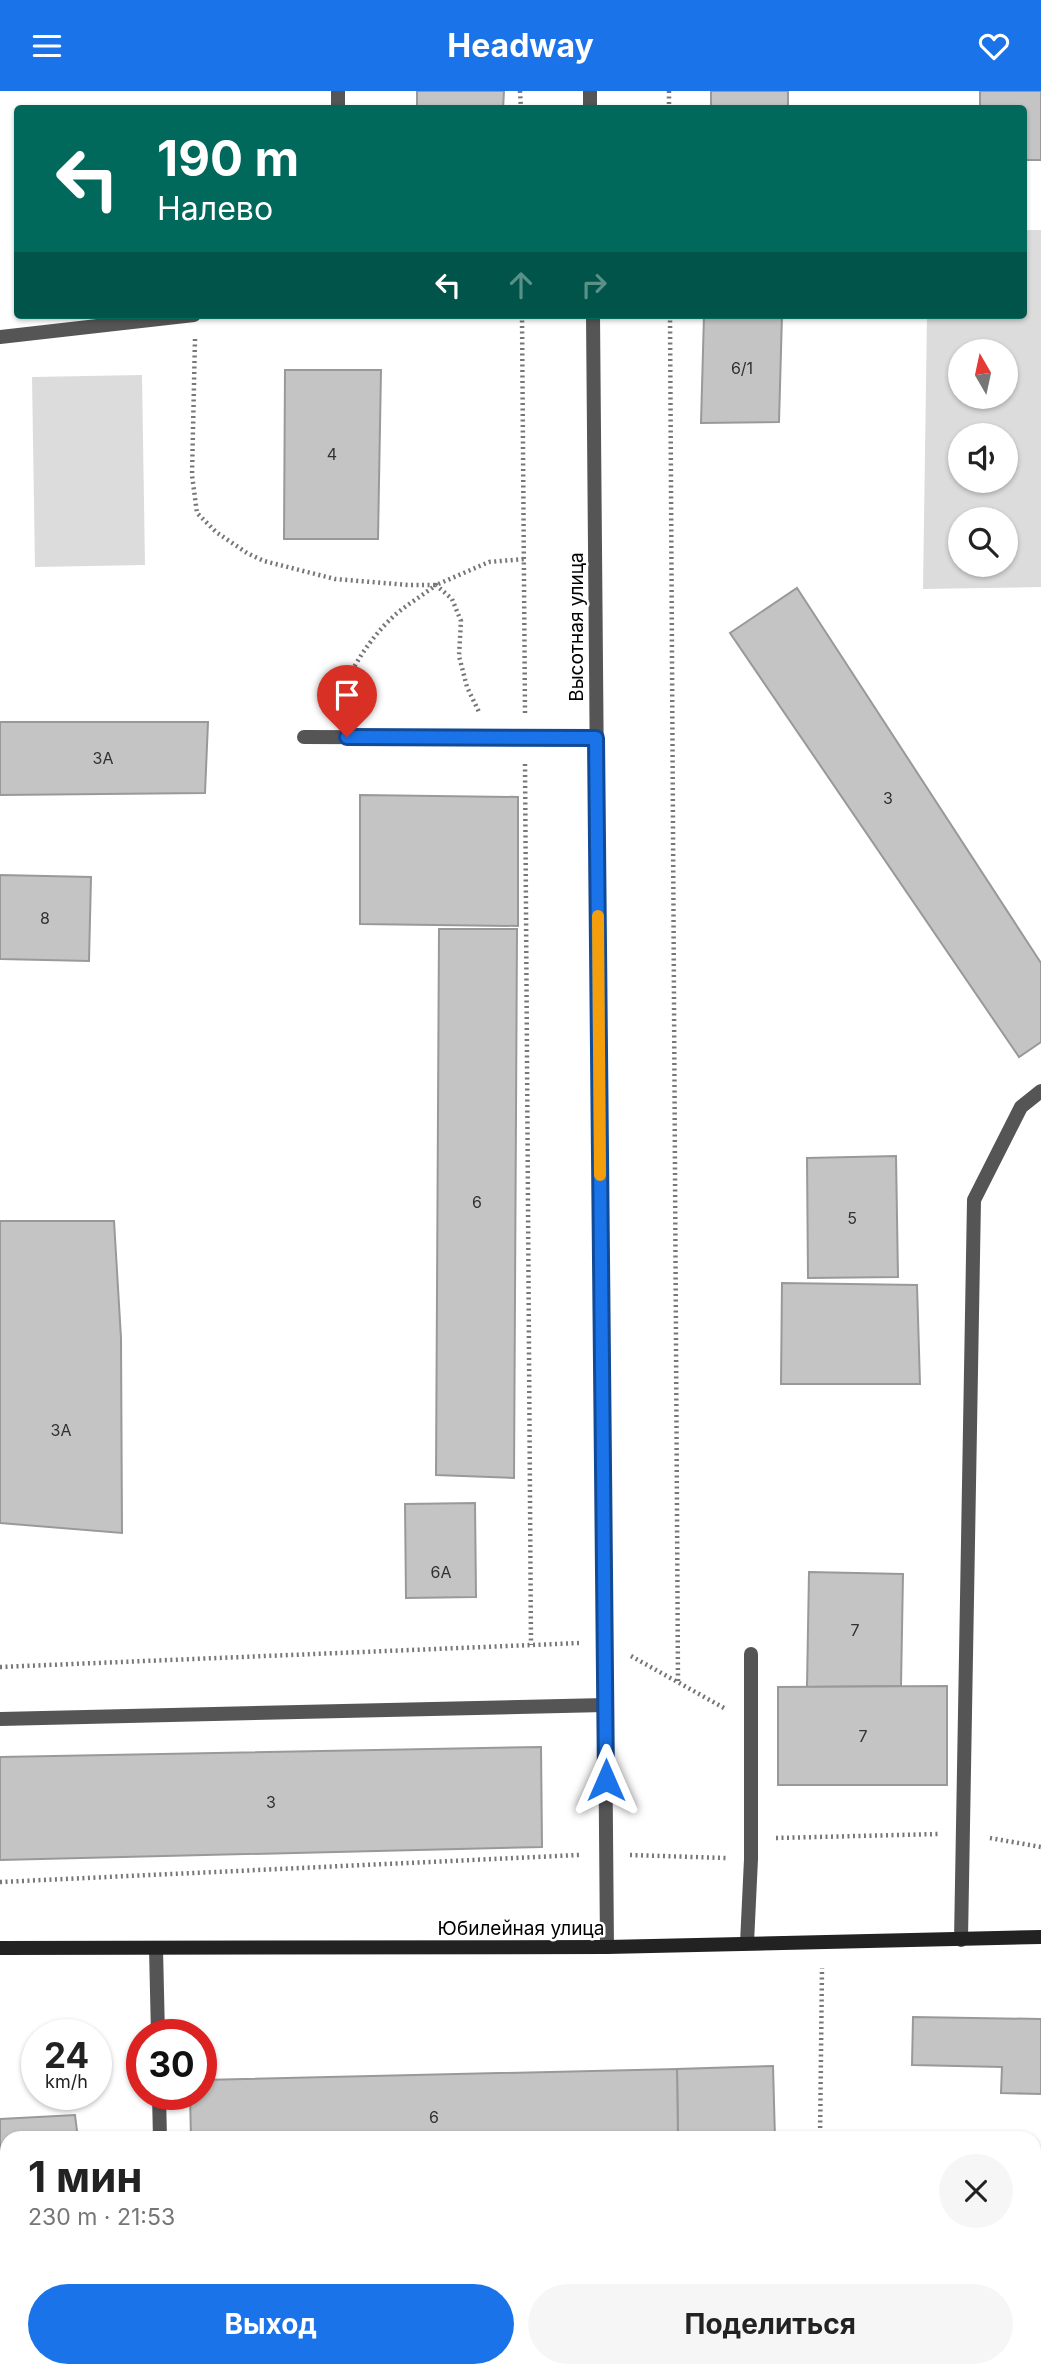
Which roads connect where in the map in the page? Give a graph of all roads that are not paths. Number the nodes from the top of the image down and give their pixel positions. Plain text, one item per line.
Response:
1 (593, 319) edge
2 (194, 322) edge
3 (0, 337) edge
4 (304, 737) dead end
5 (596, 738) junction
6 (1041, 1091) edge
7 (751, 1654) dead end
8 (605, 1705) junction
9 (0, 1719) edge
10 (1041, 1937) edge
11 (961, 1940) junction
12 (747, 1943) junction
13 (607, 1947) junction
14 (0, 1948) edge
15 (156, 1948) junction
16 (158, 2019) edge
17 (159, 2110) edge
18 (160, 2131) edge

1 - 5 street, Высотная улица
2 - 3 street
4 - 5 street
5 - 8 street, Высотная улица
6 - 11 street
7 - 12 street
8 - 9 street
8 - 13 street, Высотная улица
10 - 11 street, Юбилейная улица
11 - 12 street, Юбилейная улица
12 - 13 street, Юбилейная улица
13 - 15 street, Юбилейная улица
14 - 15 street, Юбилейная улица
15 - 16 street
17 - 18 street

